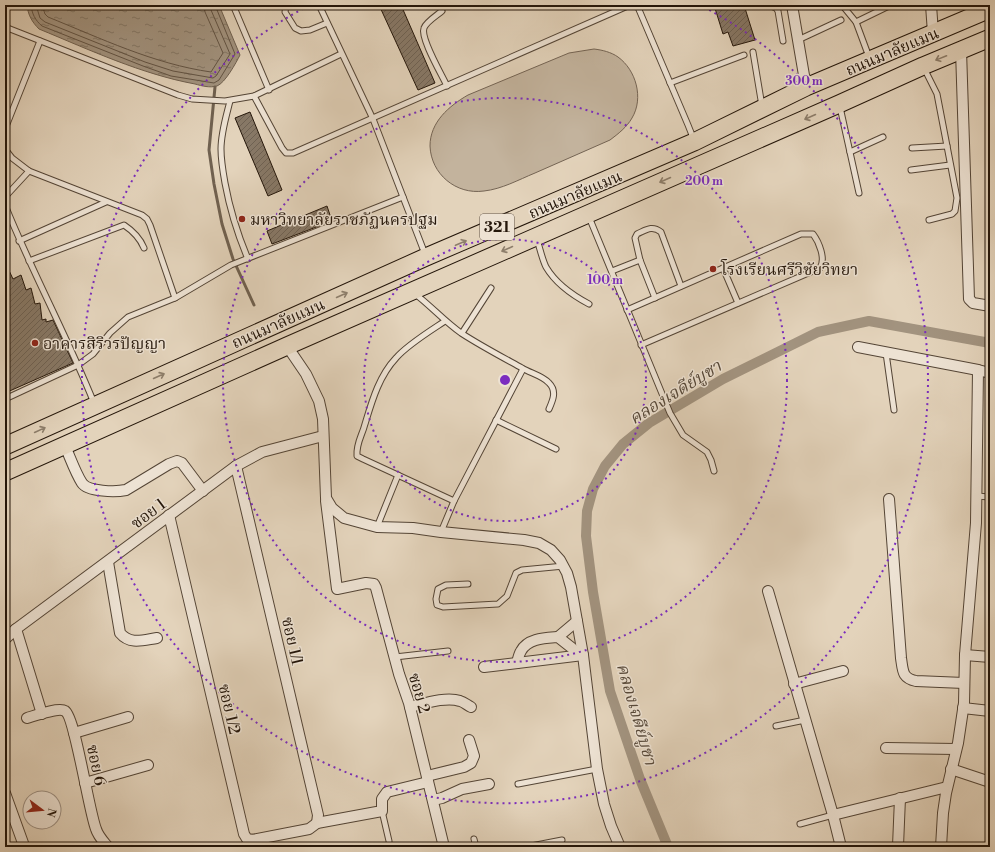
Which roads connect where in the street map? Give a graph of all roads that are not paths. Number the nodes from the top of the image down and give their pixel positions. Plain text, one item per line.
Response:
1 (233, 5) edge
2 (286, 5) edge
3 (318, 5) edge
4 (630, 5) edge
5 (637, 5) edge
6 (768, 5) edge
7 (792, 5) edge
8 (842, 5) edge
9 (891, 5) edge
10 (931, 5) edge
11 (990, 9) edge
12 (442, 11) dead end
13 (970, 11) edge
14 (841, 20) dead end
15 (856, 22) junction
16 (327, 23) junction
17 (5, 27) edge
18 (933, 33) junction
19 (990, 38) edge
20 (798, 40) junction
21 (40, 41) junction
22 (783, 41) dead end
23 (962, 50) junction
24 (753, 52) dead end
25 (341, 54) junction
26 (744, 55) dead end
27 (870, 60) junction
28 (923, 66) junction
29 (670, 83) junction
30 (447, 86) junction
31 (806, 87) junction
32 (269, 90) junction
33 (254, 96) junction
34 (228, 101) junction
35 (839, 104) junction
36 (763, 108) junction
37 (373, 119) junction
38 (5, 129) edge
39 (883, 138) dead end
40 (694, 142) junction
41 (947, 146) junction
42 (912, 148) dead end
43 (5, 149) edge
44 (850, 152) junction
45 (950, 165) junction
46 (911, 170) dead end
47 (30, 171) junction
48 (859, 193) dead end
49 (5, 197) edge
50 (403, 197) junction
51 (106, 202) junction
52 (5, 205) edge
53 (588, 214) junction
54 (929, 220) dead end
55 (536, 237) junction
56 (19, 241) junction
57 (144, 248) dead end
58 (426, 257) junction
59 (246, 259) junction
60 (640, 260) junction
61 (29, 261) junction
62 (723, 268) junction
63 (612, 271) junction
64 (681, 286) junction
65 (491, 288) dead end
66 (412, 291) junction
67 (175, 298) junction
68 (655, 298) junction
69 (738, 303) junction
70 (589, 304) dead end
71 (990, 306) edge
72 (627, 310) junction
73 (445, 321) junction
74 (462, 333) junction
75 (642, 345) junction
76 (287, 346) junction
77 (858, 347) dead end
78 (886, 353) junction
79 (78, 365) junction
80 (523, 369) junction
81 (978, 370) junction
82 (990, 373) edge
83 (5, 399) edge
84 (94, 405) junction
85 (549, 409) dead end
86 (894, 410) dead end
87 (496, 420) junction
88 (323, 436) junction
89 (5, 446) edge
90 (64, 446) junction
91 (556, 449) dead end
92 (236, 466) junction
93 (714, 471) dead end
94 (5, 472) edge
95 (398, 475) junction
96 (203, 491) junction
97 (976, 496) junction
98 (990, 497) edge
99 (326, 498) junction
100 (889, 499) dead end
101 (454, 501) junction
102 (169, 515) junction
103 (377, 527) junction
104 (441, 532) junction
105 (108, 562) junction
106 (564, 566) junction
107 (468, 584) dead end
108 (768, 591) dead end
109 (577, 621) junction
110 (16, 630) junction
111 (558, 636) junction
112 (156, 638) dead end
113 (5, 639) edge
114 (448, 650) dead end
115 (581, 655) junction
116 (965, 655) junction
117 (395, 657) junction
118 (990, 657) edge
119 (517, 663) junction
120 (484, 667) dead end
121 (843, 671) dead end
122 (964, 683) junction
123 (794, 684) junction
124 (410, 707) junction
125 (471, 707) dead end
126 (963, 708) junction
127 (990, 711) edge
128 (42, 714) junction
129 (128, 717) dead end
130 (27, 718) dead end
131 (805, 720) junction
132 (776, 726) dead end
133 (74, 733) junction
134 (469, 740) dead end
135 (886, 748) dead end
136 (956, 749) junction
137 (148, 765) dead end
138 (597, 769) junction
139 (951, 769) junction
140 (428, 779) junction
141 (990, 782) edge
142 (85, 783) junction
143 (489, 784) dead end
144 (518, 784) dead end
145 (947, 786) junction
146 (5, 793) edge
147 (900, 798) junction
148 (433, 800) junction
149 (382, 811) junction
150 (833, 815) junction
151 (317, 823) junction
152 (800, 824) dead end
153 (474, 840) dead end
154 (562, 840) dead end
155 (389, 841) dead end
156 (23, 843) dead end
157 (898, 846) edge
158 (108, 847) edge
159 (444, 847) edge
160 (476, 847) edge
161 (526, 847) edge
162 (620, 847) edge
163 (841, 847) edge
164 (941, 847) edge

1 - 32 lane
2 - 16 lane
3 - 16 lane
4 - 30 lane
5 - 29 lane
6 - 22 lane
7 - 20 street
8 - 15 lane
9 - 15 lane
10 - 18 street
11 - 13 highway, ถนนมาลัยแมน / 321
12 - 30 lane
13 - 18 highway, ถนนมาลัยแมน / 321
14 - 20 lane
15 - 27 lane
16 - 25 lane
17 - 21 lane
18 - 27 highway, ถนนมาลัยแมน / 321
19 - 23 highway, ถนนมาลัยแมน / 321
20 - 31 street
21 - 34 lane
21 - 38 lane
23 -> 28 highway, ถนนมาลัยแมน / 321
23 - 71 street
24 - 36 lane
25 - 32 lane
25 - 37 lane
26 - 29 lane
27 - 31 highway, ถนนมาลัยแมน / 321
28 - 35 highway, ถนนมาลัยแมน / 321
28 - 41 lane
29 - 40 lane
30 - 37 lane
31 - 36 highway, ถนนมาลัยแมน / 321
32 - 33 lane
33 - 34 lane
33 - 37 lane
34 - 59 lane
35 - 44 lane
35 -> 53 highway, ถนนมาลัยแมน / 321
36 - 40 highway, ถนนมาลัยแมน / 321
37 - 50 lane
39 - 44 lane
58 -> 40 highway, ถนนมาลัยแมน / 321
41 - 42 lane
41 - 45 lane
43 - 47 lane
44 - 48 lane
45 - 46 lane
45 - 54 lane
47 - 49 lane
47 - 51 lane
50 - 58 lane
50 - 59 lane
51 - 56 lane
51 - 67 lane
52 - 56 lane
53 - 55 highway, ถนนมาลัยแมน / 321
53 - 63 lane
55 -> 66 highway, ถนนมาลัยแมน / 321
55 - 70 lane
56 - 61 lane
57 - 61 lane
84 -> 58 highway, ถนนมาลัยแมน / 321
59 - 67 lane
60 - 63 lane
60 - 64 lane
60 - 68 lane
61 - 79 lane
62 - 64 lane
62 - 69 lane
62 - 69 lane
63 - 72 lane
64 - 68 lane
65 - 74 lane
66 - 73 lane
66 - 76 highway, ถนนมาลัยแมน / 321
67 - 79 lane
68 - 72 lane
69 - 75 lane
72 - 75 lane
73 - 74 lane
73 - 95 lane
74 - 80 lane
75 - 93 lane
76 - 88 street
76 - 90 highway, ถนนมาลัยแมน / 321
77 - 78 street
78 - 81 street
78 - 86 lane
79 - 83 lane
79 - 84 lane
80 - 85 lane
80 - 87 lane
81 - 82 street
81 - 97 street
89 -> 84 highway, ถนนมาลัยแมน / 321
87 - 91 lane
87 - 101 lane
88 - 92 street, ซอย 1
88 - 99 street
90 - 94 highway, ถนนมาลัยแมน / 321
90 - 96 street
92 - 96 street, ซอย 1
92 - 151 street, ซอย 1/1
95 - 101 lane
95 - 103 lane
96 - 102 street, ซอย 1
97 - 98 lane
97 - 116 street
99 - 103 street
99 - 117 street, ซอย 2
100 - 122 street
101 - 104 lane
102 - 105 street, ซอย 1
102 - 151 street, ซอย 1/2
103 - 104 street
104 - 106 street
105 - 110 street, ซอย 1
105 - 112 street
106 - 107 lane
106 - 109 street
108 - 123 street
109 - 111 street
109 - 115 street
110 - 113 street, ซอย 1
110 - 128 street
111 - 115 street
111 - 119 street
114 - 117 lane
115 - 119 street
115 - 138 street
116 - 118 street
116 - 122 street
117 - 124 street, ซอย 2
119 - 120 street
121 - 123 street
122 - 126 street
123 - 131 street
124 - 125 street
124 - 140 street, ซอย 2
126 - 127 street
126 - 136 street
128 - 130 street, ซอย 6
128 - 133 street, ซอย 6
129 - 133 street
131 - 132 lane
131 - 150 street
133 - 142 street, ซอย 6
134 - 140 street
135 - 136 street
136 - 139 street
137 - 142 street
138 - 144 lane
138 - 162 street
139 - 141 street
139 - 145 street
140 - 148 street, ซอย 2
140 - 149 street
142 - 158 street, ซอย 6
143 - 148 street
145 - 147 street
145 - 164 street
146 - 156 street
147 - 150 street
147 - 157 street
148 - 159 street, ซอย 2
149 - 151 street, ซอย 1/2
149 - 155 lane
150 - 152 lane
150 - 163 street
153 - 160 lane
154 - 161 lane

